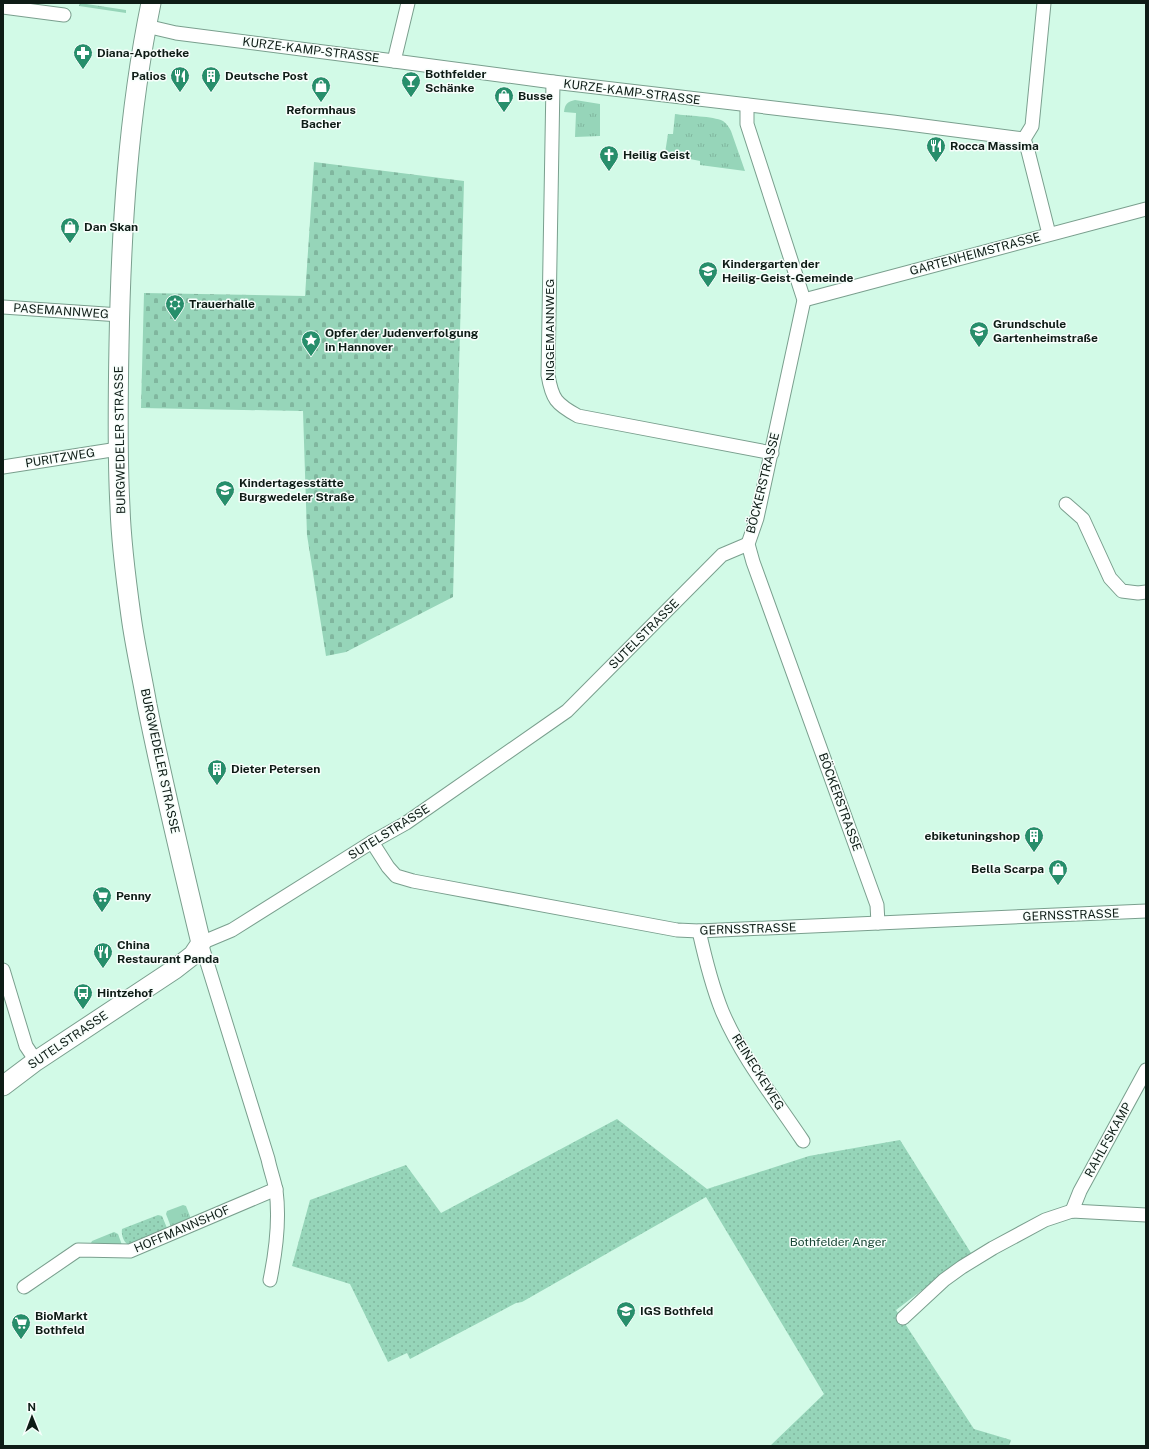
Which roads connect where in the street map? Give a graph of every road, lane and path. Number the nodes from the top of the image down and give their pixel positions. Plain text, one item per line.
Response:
1 (151, 3) edge
2 (408, 3) edge
3 (1044, 3) edge
4 (3, 7) edge
5 (64, 15) dead end
6 (146, 26) junction
7 (394, 61) junction
8 (554, 82) junction
9 (747, 105) junction
10 (1024, 139) junction
11 (1146, 209) edge
12 (1049, 234) junction
13 (804, 300) junction
14 (3, 307) edge
15 (120, 315) junction
16 (118, 448) junction
17 (772, 453) junction
18 (3, 467) edge
19 (1066, 504) dead end
20 (748, 544) junction
21 (1146, 592) edge
22 (372, 842) junction
23 (1146, 911) edge
24 (878, 923) junction
25 (699, 931) junction
26 (201, 943) junction
27 (3, 970) edge
28 (36, 1061) junction
29 (1146, 1070) edge
30 (3, 1086) edge
31 (803, 1141) dead end
32 (276, 1189) junction
33 (1072, 1211) junction
34 (1146, 1215) edge
35 (270, 1280) dead end
36 (24, 1287) dead end
37 (903, 1318) dead end

1 - 6 main road, BURGWEDELER STRASSE
2 - 7 street
3 - 10 street
4 - 5 street
6 - 7 street, KURZE-KAMP-STRASSE
6 - 15 main road, BURGWEDELER STRASSE
7 - 8 street, KURZE-KAMP-STRASSE
8 - 9 street, KURZE-KAMP-STRASSE
8 - 17 street, NIGGEMANNWEG
9 - 10 street, KURZE-KAMP-STRASSE
9 - 13 street, BÖCKERSTRASSE
10 - 12 street
11 - 12 street, GARTENHEIMSTRASSE
12 - 13 street, GARTENHEIMSTRASSE
13 - 17 street, BÖCKERSTRASSE
14 - 15 street, PASEMANNWEG
15 - 16 main road, BURGWEDELER STRASSE
16 - 18 street, PURITZWEG
16 - 26 main road, BURGWEDELER STRASSE
17 - 20 street, BÖCKERSTRASSE
19 - 21 street
20 - 22 street, SUTELSTRASSE
20 - 24 street, BÖCKERSTRASSE
22 - 25 street, GERNSSTRASSE
22 - 26 street, SUTELSTRASSE
23 - 24 street, GERNSSTRASSE
24 - 25 street, GERNSSTRASSE
25 - 31 street, REINECKEWEG
26 - 28 main road, SUTELSTRASSE
26 - 32 street
27 - 28 street
28 - 30 main road, SUTELSTRASSE
29 - 33 street, RAHLFSKAMP
32 - 35 street
32 - 36 street, HOFFMANNSHOF
33 - 34 street
33 - 37 street

